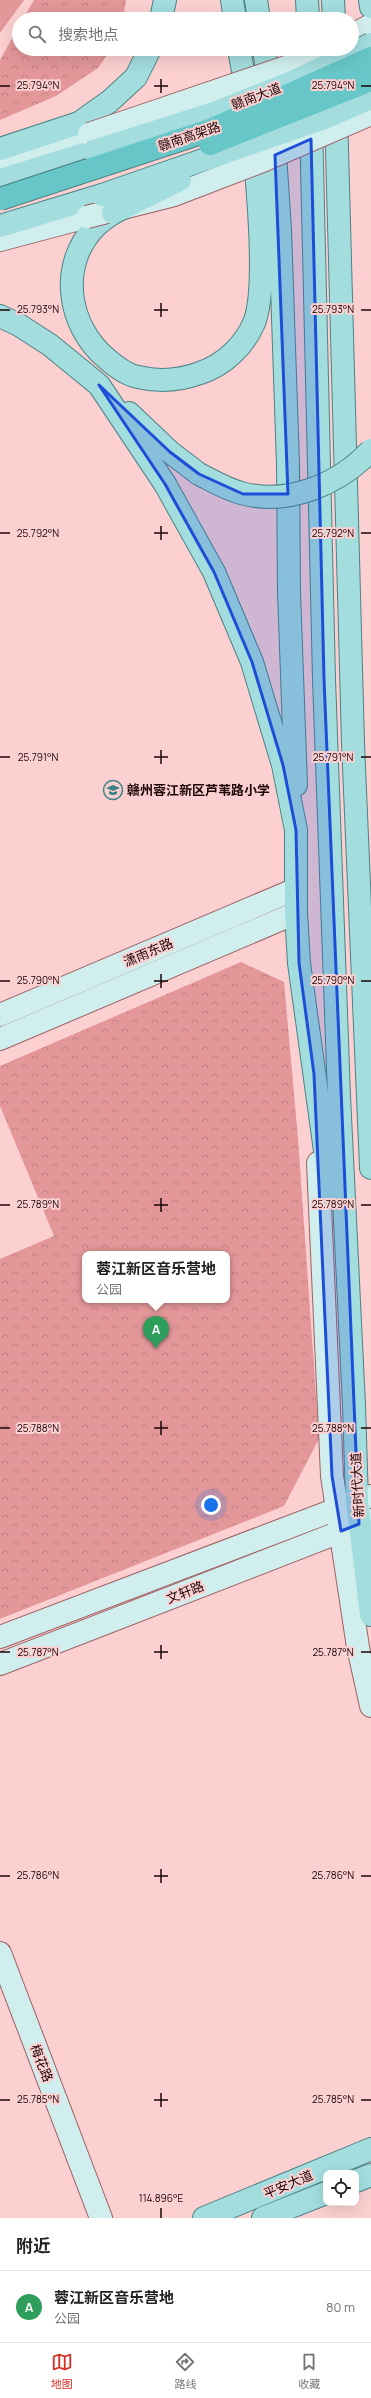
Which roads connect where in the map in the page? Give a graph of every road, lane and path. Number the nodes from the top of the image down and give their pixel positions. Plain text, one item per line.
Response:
1 (156, 0) edge
2 (165, 0) edge
3 (232, 0) edge
4 (256, 0) edge
5 (307, 0) edge
6 (333, 0) edge
7 (370, 0) edge
8 (371, 7) edge
9 (154, 12) edge
10 (162, 12) edge
11 (234, 12) edge
12 (258, 12) edge
13 (308, 12) edge
14 (334, 12) edge
15 (371, 25) edge
16 (359, 31) edge
17 (371, 44) edge
18 (359, 50) edge
19 (139, 56) edge
20 (146, 56) edge
21 (241, 56) edge
22 (265, 56) edge
23 (308, 56) edge
24 (309, 56) edge
25 (334, 56) edge
26 (346, 56) edge
27 (371, 58) edge
28 (371, 80) edge
29 (371, 98) edge
30 (371, 114) edge
31 (0, 142) edge
32 (92, 143) junction
33 (0, 149) edge
34 (0, 164) edge
35 (0, 180) edge
36 (0, 199) edge
37 (112, 205) junction
38 (0, 212) edge
39 (0, 226) edge
40 (0, 240) edge
41 (0, 316) edge
42 (99, 385) junction
43 (371, 450) edge
44 (353, 743) junction
45 (371, 781) edge
46 (296, 830) junction
47 (296, 889) junction
48 (296, 913) junction
49 (0, 1015) edge
50 (0, 1039) edge
51 (314, 1074) junction
52 (371, 1168) edge
53 (349, 1330) junction
54 (355, 1502) edge
55 (357, 1525) edge
56 (371, 1615) edge
57 (0, 1637) edge
58 (0, 1664) edge
59 (371, 1706) edge
60 (0, 1956) edge
61 (371, 2149) edge
62 (371, 2175) edge
63 (359, 2180) edge
64 (323, 2194) edge
65 (101, 2218) edge
66 (204, 2218) edge
67 (263, 2218) edge

1 - 9 street
2 - 10 main road
3 - 11 main road
4 - 12 main road
5 - 13 main road
6 - 14 main road
7 - 8 main road
15 - 16 street
17 - 18 main road, 赣南大道, bridge
19 - 31 street
20 - 33 main road
21 - 37 main road
22 - 46 main road
23 - 53 main road
24 - 32 street, bridge
25 - 44 main road
26 - 32 main road, 赣南大道, bridge
27 - 36 highway, 赣南高架路, bridge
28 - 38 highway, 赣南高架路, bridge
29 - 37 main road, bridge
30 - 37 street, bridge
32 - 34 street
32 - 35 main road, 赣南大道
37 - 39 main road
37 - 40 street, bridge
41 - 42 main road
42 - 43 main road, bridge
42 - 46 main road
44 - 45 main road
44 - 52 main road
46 - 47 main road
47 - 48 main road
47 - 49 street, 潇雨东路
48 - 50 street, 潇雨东路
48 - 51 main road
51 - 53 main road
51 - 54 street
53 - 54 main road, 新时代大道
54 - 55 main road, 新时代大道
54 - 57 street, 文轩路
55 - 56 main road, 新时代大道
55 - 58 street, 文轩路
55 - 59 street
60 - 65 street, 梅花路
61 - 66 main road, 平安大道
62 - 63 main road
64 - 67 main road, 平安大道

